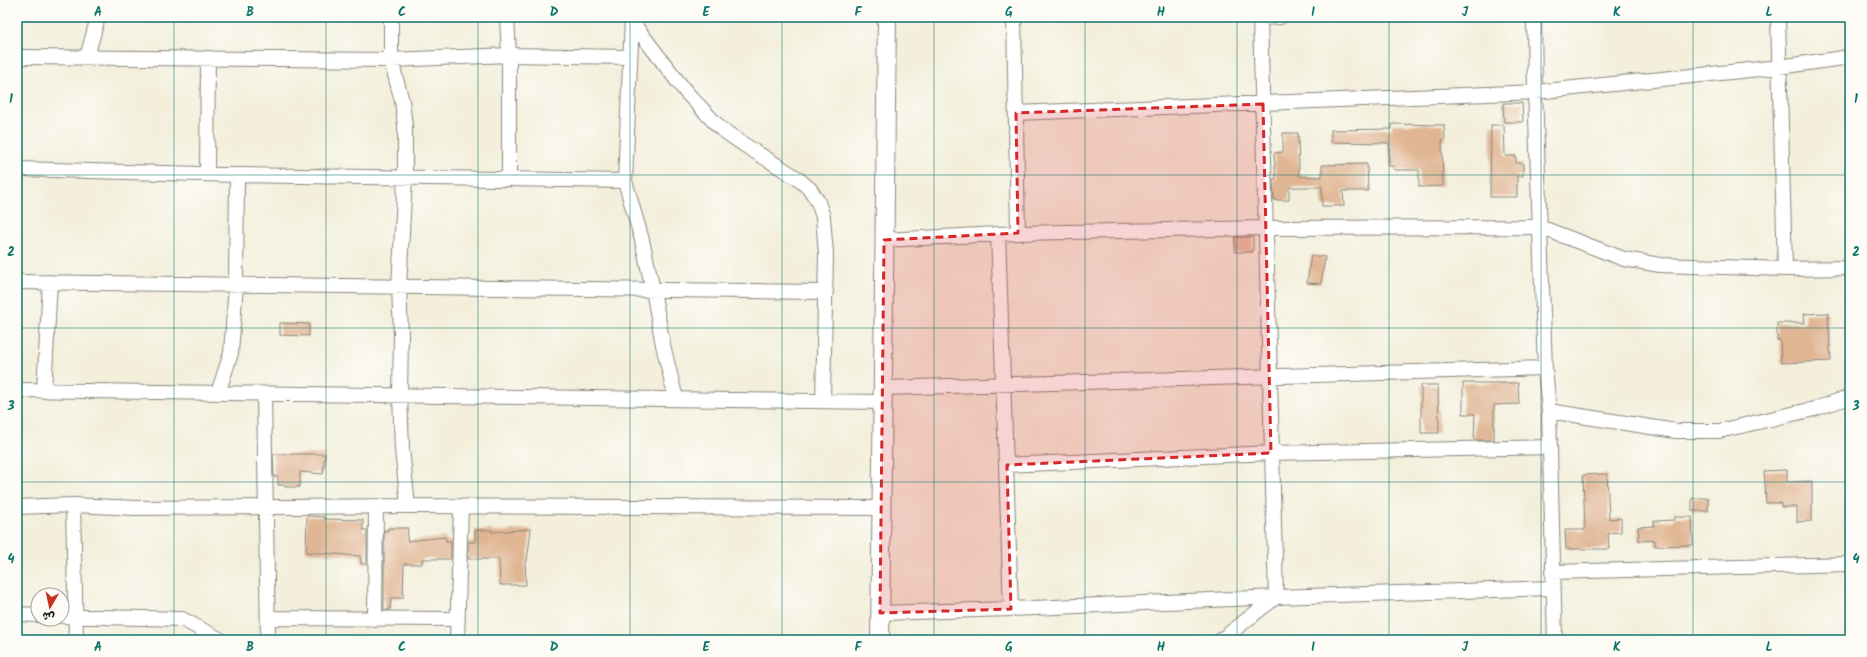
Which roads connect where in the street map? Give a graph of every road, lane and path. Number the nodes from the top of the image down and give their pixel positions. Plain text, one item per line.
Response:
1 (98, 17) edge
2 (392, 17) edge
3 (507, 17) edge
4 (887, 17) edge
5 (1014, 17) edge
6 (1260, 17) edge
7 (1280, 17) edge
8 (1534, 17) edge
9 (1778, 17) edge
10 (632, 19) edge
11 (509, 55) junction
12 (17, 57) edge
13 (87, 57) junction
14 (629, 57) junction
15 (1850, 57) edge
16 (208, 58) junction
17 (391, 60) junction
18 (1779, 68) junction
19 (1535, 92) junction
20 (1263, 104) junction
21 (1016, 113) junction
22 (17, 169) edge
23 (207, 174) junction
24 (237, 175) junction
25 (405, 178) junction
26 (509, 179) junction
27 (625, 181) junction
28 (1540, 227) junction
29 (1266, 228) junction
30 (1018, 233) junction
31 (998, 234) junction
32 (884, 240) junction
33 (1850, 268) edge
34 (1785, 269) junction
35 (17, 282) edge
36 (50, 282) junction
37 (236, 284) junction
38 (399, 287) junction
39 (653, 290) junction
40 (826, 292) junction
41 (1545, 368) junction
42 (1269, 376) junction
43 (1004, 385) junction
44 (17, 390) edge
45 (44, 391) junction
46 (218, 393) junction
47 (264, 394) junction
48 (884, 395) junction
49 (400, 396) junction
50 (1850, 397) edge
51 (676, 399) junction
52 (823, 401) junction
53 (1549, 411) junction
54 (1549, 447) junction
55 (1271, 453) junction
56 (1007, 465) junction
57 (73, 505) junction
58 (408, 506) junction
59 (461, 506) junction
60 (17, 507) edge
61 (265, 507) junction
62 (376, 507) junction
63 (881, 508) junction
64 (1850, 564) edge
65 (1552, 572) junction
66 (70, 588) edge
67 (1553, 588) junction
68 (1276, 597) junction
69 (1011, 609) junction
70 (880, 613) junction
71 (17, 614) edge
72 (30, 615) edge
73 (70, 616) edge
74 (268, 618) junction
75 (70, 619) edge
76 (458, 619) junction
77 (375, 620) junction
78 (76, 640) edge
79 (222, 640) edge
80 (268, 640) edge
81 (457, 640) edge
82 (880, 640) edge
83 (1221, 640) edge
84 (1555, 640) edge

1 - 13 street
2 - 17 street
3 - 11 street
4 - 32 street
5 - 21 street
6 - 7 street
6 - 20 street
8 - 19 street
9 - 18 street
10 - 14 street
10 - 40 street
11 - 14 street
11 - 17 street
11 - 26 street
12 - 13 street
13 - 16 street
14 - 27 street
15 - 18 street
16 - 17 street
16 - 23 street
17 - 25 street
18 - 19 street
18 - 34 street
19 - 20 street
19 - 28 street
20 - 21 street
20 - 29 street
21 - 30 street
22 - 23 street
23 - 24 street
24 - 25 street
24 - 37 street
25 - 26 street
25 - 38 street
26 - 27 street
27 - 39 street
28 - 29 street
28 - 34 street
28 - 41 street
29 - 30 street
29 - 42 street
30 - 31 street
31 - 32 street
31 - 43 street
32 - 48 street
33 - 34 street
35 - 36 street
36 - 37 street
36 - 45 street
37 - 38 street
37 - 46 street
38 - 39 street
38 - 49 street
39 - 40 street
39 - 51 street
40 - 52 street
41 - 42 street
41 - 53 street
42 - 43 street
42 - 55 street
43 - 48 street
43 - 56 street
44 - 45 street
45 - 46 street
46 - 47 street
47 - 49 street
47 - 61 street
48 - 52 street
48 - 63 street
49 - 51 street
49 - 58 street
50 - 53 street
51 - 52 street
53 - 54 street
54 - 55 street
54 - 65 street
55 - 56 street
55 - 68 street
56 - 69 street
57 - 60 street
57 - 61 street
57 - 66 street
58 - 59 street
58 - 62 street
59 - 63 street
59 - 76 street
61 - 62 street
61 - 74 street
62 - 77 street
63 - 70 street
64 - 65 street
65 - 67 street
67 - 68 street
67 - 84 street
68 - 69 street
68 - 83 street
69 - 70 street
70 - 82 street
71 - 72 street
73 - 79 street
74 - 77 street
74 - 80 street
75 - 78 street
76 - 77 street
76 - 81 street

